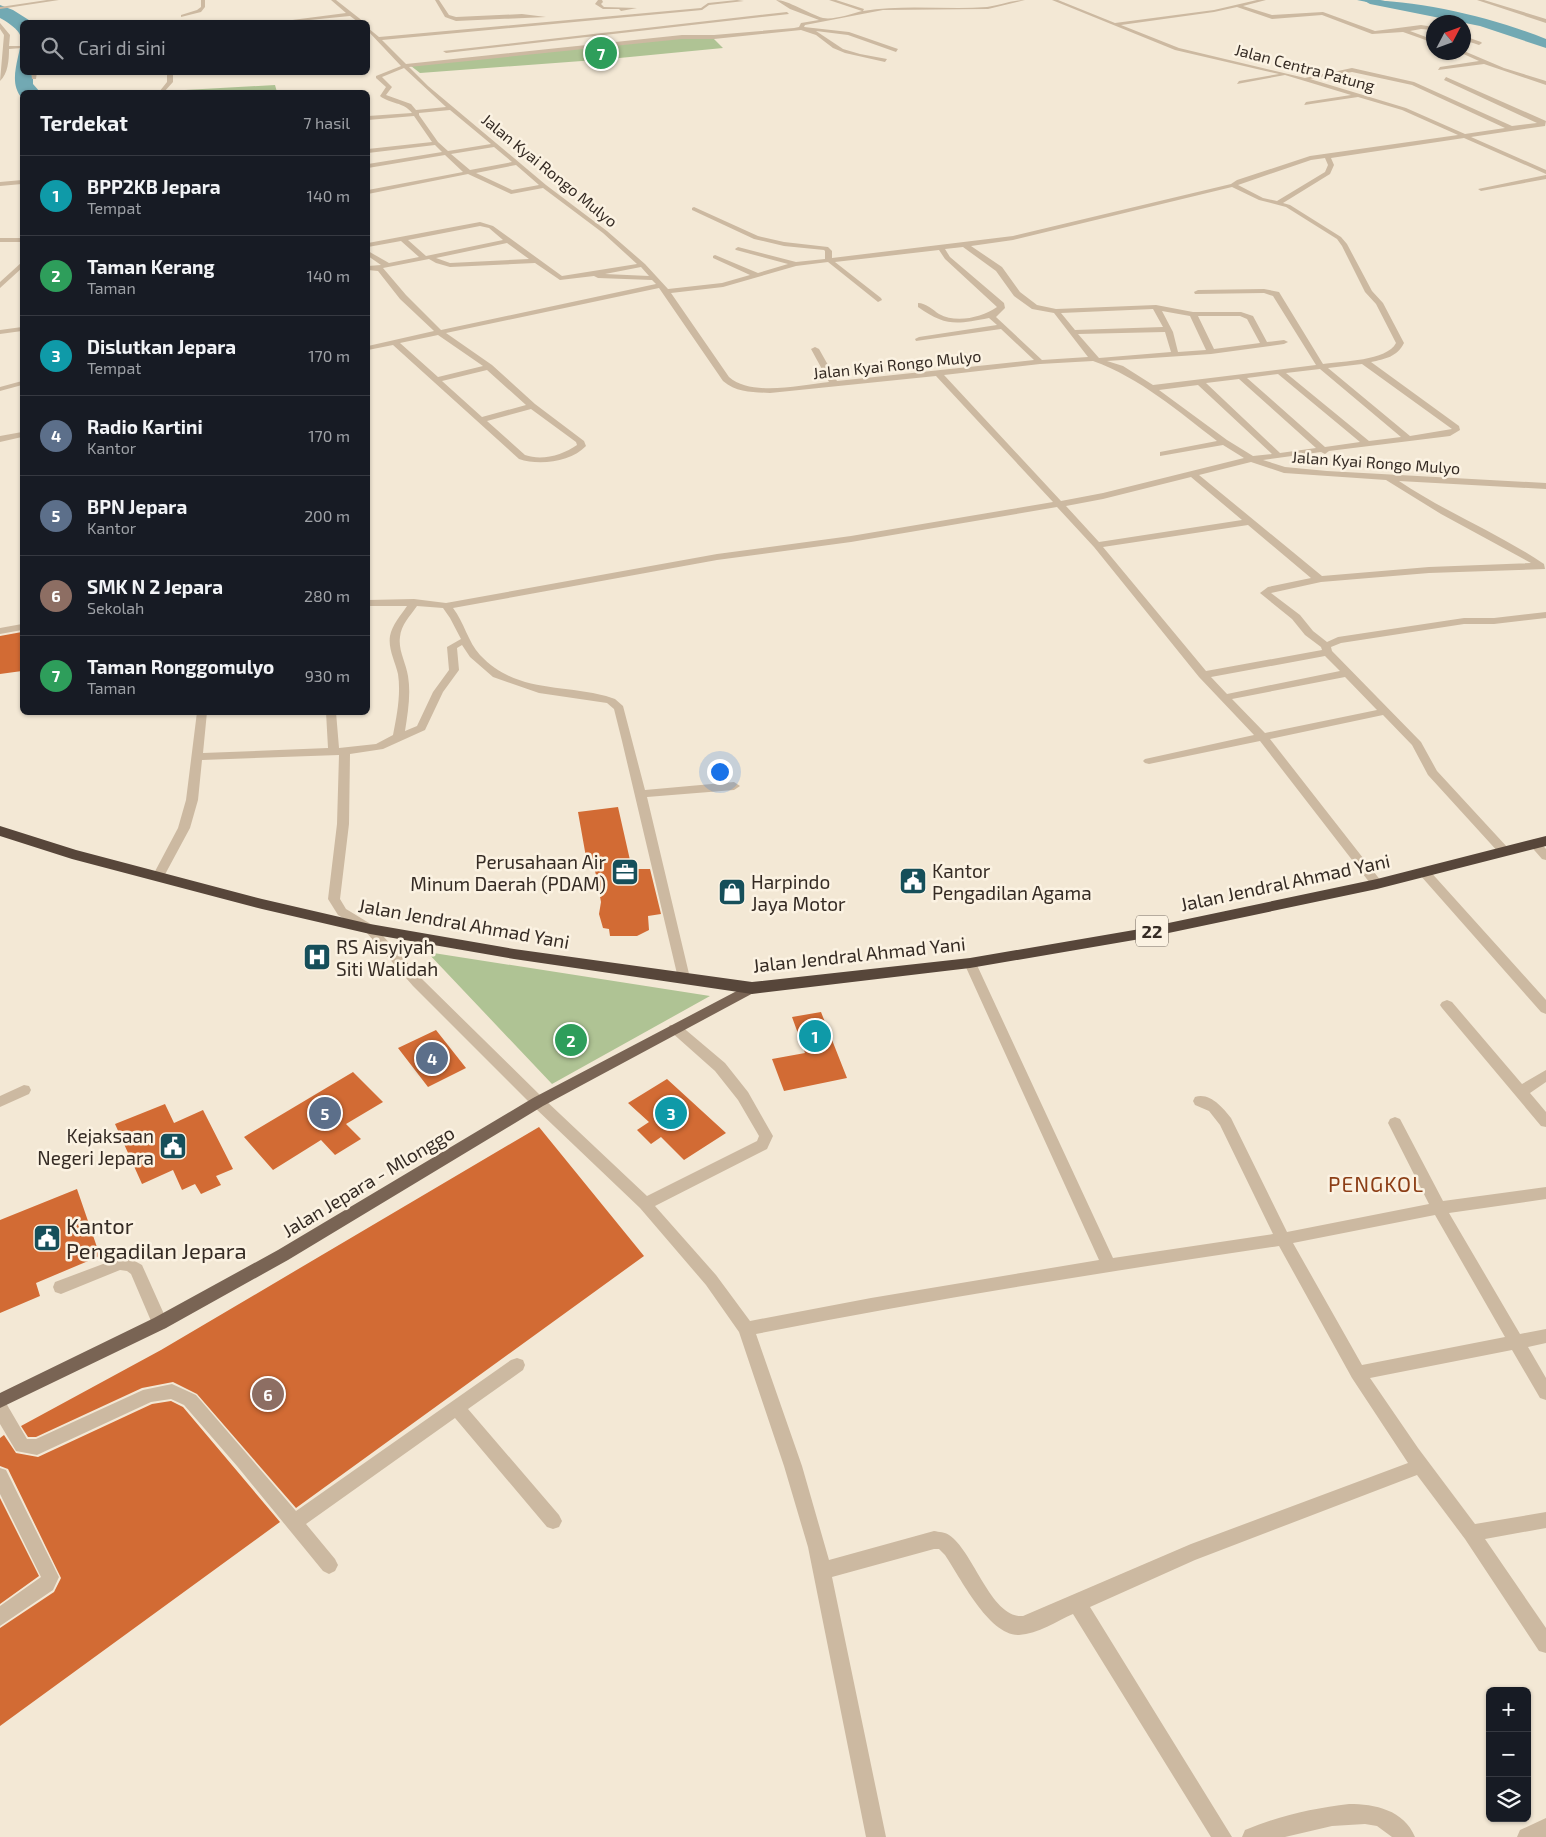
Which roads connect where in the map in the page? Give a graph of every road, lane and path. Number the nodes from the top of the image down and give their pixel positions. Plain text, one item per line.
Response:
1 (57, 0) edge
2 (203, 0) edge
3 (333, 0) edge
4 (346, 0) edge
5 (437, 0) edge
6 (600, 0) edge
7 (741, 0) edge
8 (778, 0) edge
9 (830, 0) edge
10 (1023, 0) edge
11 (1054, 0) edge
12 (1263, 0) edge
13 (1479, 0) edge
14 (26, 2) edge
15 (748, 5) dead end
16 (1237, 6) junction
17 (0, 8) edge
18 (867, 11) junction
19 (787, 13) dead end
20 (351, 14) junction
21 (581, 14) junction
22 (183, 16) dead end
23 (685, 17) dead end
24 (298, 20) edge
25 (358, 20) edge
26 (588, 20) junction
27 (660, 20) junction
28 (825, 20) junction
29 (1546, 21) edge
30 (642, 22) dead end
31 (1114, 24) junction
32 (0, 25) edge
33 (669, 26) junction
34 (503, 27) junction
35 (801, 28) junction
36 (1426, 28) edge
37 (809, 30) junction
38 (1404, 30) junction
39 (370, 31) edge
40 (545, 32) dead end
41 (603, 34) junction
42 (682, 37) junction
43 (841, 37) dead end
44 (378, 39) junction
45 (514, 39) junction
46 (1426, 39) edge
47 (551, 40) junction
48 (1471, 40) edge
49 (1479, 43) dead end
50 (4, 46) edge
51 (873, 46) dead end
52 (20, 47) edge
53 (560, 50) junction
54 (896, 50) dead end
55 (446, 51) dead end
56 (524, 54) junction
57 (1471, 56) edge
58 (885, 60) dead end
59 (3, 62) edge
60 (1484, 62) junction
61 (405, 66) junction
62 (1440, 69) dead end
63 (1287, 74) junction
64 (170, 75) edge
65 (1, 77) edge
66 (1304, 79) junction
67 (1446, 79) dead end
68 (1239, 83) dead end
69 (1546, 83) edge
70 (163, 90) edge
71 (1361, 96) junction
72 (1306, 104) dead end
73 (452, 108) junction
74 (416, 113) junction
75 (370, 118) edge
76 (1545, 123) edge
77 (1513, 129) junction
78 (1466, 136) junction
79 (436, 143) junction
80 (497, 145) junction
81 (370, 151) edge
82 (445, 153) junction
83 (1327, 156) junction
84 (518, 162) junction
85 (370, 166) edge
86 (1544, 170) edge
87 (468, 172) junction
88 (1546, 177) edge
89 (20, 182) edge
90 (0, 184) edge
91 (544, 186) junction
92 (1233, 186) junction
93 (1481, 189) dead end
94 (370, 192) edge
95 (1278, 203) junction
96 (694, 209) dead end
97 (402, 238) junction
98 (0, 240) edge
99 (20, 240) edge
100 (508, 242) junction
101 (370, 245) edge
102 (964, 245) junction
103 (942, 248) junction
104 (738, 249) dead end
105 (370, 254) edge
106 (715, 257) dead end
107 (427, 258) junction
108 (828, 259) junction
109 (535, 261) junction
110 (795, 264) junction
111 (387, 265) junction
112 (643, 265) junction
113 (20, 266) edge
114 (371, 268) edge
115 (588, 275) junction
116 (757, 275) junction
117 (655, 278) junction
118 (0, 286) edge
119 (663, 288) junction
120 (1198, 292) dead end
121 (878, 300) dead end
122 (921, 305) dead end
123 (1156, 307) junction
124 (1056, 311) junction
125 (1193, 314) junction
126 (991, 315) junction
127 (1002, 326) junction
128 (20, 329) edge
129 (1167, 330) junction
130 (0, 332) edge
131 (439, 332) junction
132 (1073, 332) junction
133 (918, 339) dead end
134 (394, 342) junction
135 (1284, 342) dead end
136 (1264, 344) junction
137 (370, 348) edge
138 (815, 349) dead end
139 (1211, 352) junction
140 (1175, 354) junction
141 (1096, 359) junction
142 (1363, 361) junction
143 (1040, 362) junction
144 (1321, 366) junction
145 (489, 367) junction
146 (1280, 372) junction
147 (938, 373) junction
148 (1240, 376) junction
149 (436, 380) junction
150 (1199, 382) junction
151 (20, 384) edge
152 (834, 384) junction
153 (1152, 388) junction
154 (0, 389) edge
155 (532, 406) junction
156 (480, 420) junction
157 (20, 436) edge
158 (0, 439) edge
159 (1409, 439) junction
160 (1224, 442) junction
161 (1369, 445) junction
162 (1325, 451) junction
163 (1163, 454) dead end
164 (1279, 456) junction
165 (1251, 459) junction
166 (1193, 474) junction
167 (1389, 478) junction
168 (1546, 486) edge
169 (1059, 504) junction
170 (1250, 522) junction
171 (1097, 545) junction
172 (1544, 569) edge
173 (1320, 579) junction
174 (414, 602) junction
175 (370, 603) edge
176 (446, 606) junction
177 (1546, 615) edge
178 (20, 627) edge
179 (0, 631) edge
180 (466, 642) junction
181 (1327, 649) junction
182 (1348, 673) junction
183 (1203, 675) junction
184 (1225, 697) junction
185 (1386, 711) junction
186 (202, 715) edge
187 (332, 715) edge
188 (398, 737) junction
189 (1263, 738) junction
190 (339, 751) junction
191 (198, 757) junction
192 (1150, 760) dead end
193 (734, 786) dead end
194 (640, 794) junction
195 (0, 832) edge
196 (1540, 842) edge
197 (1504, 851) junction
198 (1546, 856) edge
199 (1424, 872) junction
200 (158, 876) junction
201 (1377, 884) junction
202 (370, 929) junction
203 (970, 963) junction
204 (684, 978) junction
205 (752, 988) junction
206 (1447, 1006) dead end
207 (1546, 1009) edge
208 (675, 1028) junction
209 (1546, 1075) edge
210 (24, 1090) dead end
211 (1521, 1092) junction
212 (1200, 1101) dead end
213 (0, 1102) edge
214 (538, 1102) junction
215 (1546, 1122) edge
216 (1395, 1123) dead end
217 (1546, 1193) edge
218 (645, 1204) junction
219 (1438, 1208) junction
220 (1283, 1239) junction
221 (1110, 1265) junction
222 (61, 1287) dead end
223 (160, 1323) junction
224 (746, 1329) junction
225 (1546, 1336) edge
226 (1515, 1341) junction
227 (517, 1365) dead end
228 (1358, 1373) junction
229 (1546, 1393) edge
230 (0, 1401) edge
231 (0, 1408) edge
232 (456, 1408) junction
233 (1420, 1466) junction
234 (0, 1476) edge
235 (1546, 1520) edge
236 (554, 1521) dead end
237 (294, 1522) junction
238 (1471, 1533) junction
239 (329, 1565) dead end
240 (821, 1571) junction
241 (1077, 1603) junction
242 (0, 1617) edge
243 (1546, 1644) edge
244 (1546, 1828) edge
245 (876, 1837) edge
246 (1222, 1837) edge
247 (1252, 1837) edge
248 (1405, 1837) edge
249 (1528, 1837) edge

1 - 14 street
2 - 22 street
3 - 4 street
3 - 20 street
5 - 21 street
6 - 21 street
7 - 15 street
7 - 26 street
8 - 28 street
9 - 18 street
10 - 18 street
11 - 31 street, Jalan Centra Patung
12 - 16 street
13 - 29 street
14 - 17 street
16 - 31 street
16 - 38 street
18 - 28 street
19 - 33 street
20 - 24 street
20 - 25 street
21 - 26 street
23 - 27 street
26 - 34 street
26 - 41 street
27 - 30 street
27 - 33 street
28 - 35 street
31 - 63 street, Jalan Centra Patung
32 - 50 street
33 - 41 street
33 - 42 street
34 - 44 street
34 - 45 street
35 - 37 street
35 - 42 street
36 - 38 street
37 - 54 street
37 - 58 street
38 - 46 street
39 - 44 street, Jalan Kyai Rongo Mulyo
40 - 47 street
41 - 47 street
42 - 53 street
43 - 51 street
44 - 61 street, Jalan Kyai Rongo Mulyo
45 - 47 street
45 - 55 street
45 - 56 street
47 - 53 street
48 - 49 street
50 - 52 street
50 - 59 street
53 - 56 street
56 - 61 street
57 - 60 street
59 - 65 street
60 - 62 street
60 - 69 street
61 - 73 street, Jalan Kyai Rongo Mulyo
61 - 74 street
63 - 66 street, Jalan Centra Patung
63 - 68 street
64 - 70 street
66 - 71 street, Jalan Centra Patung
66 - 77 street
67 - 76 street
71 - 72 street
71 - 78 street, Jalan Centra Patung
73 - 74 street
73 - 80 street, Jalan Kyai Rongo Mulyo
74 - 75 street
74 - 79 street
76 - 77 street
77 - 78 street
78 - 83 street
78 - 86 street, Jalan Centra Patung
79 - 81 street
79 - 82 street
80 - 82 street
80 - 84 street, Jalan Kyai Rongo Mulyo
82 - 85 street
82 - 87 street
83 - 92 street
83 - 95 street
84 - 87 street
84 - 91 street, Jalan Kyai Rongo Mulyo
87 - 91 street
87 - 94 street
88 - 93 street
89 - 90 street
91 - 112 street, Jalan Kyai Rongo Mulyo
92 - 95 street
92 - 102 street
95 - 142 street
96 - 108 street
97 - 100 street
97 - 101 street
97 - 107 street
98 - 99 street
100 - 107 street
100 - 109 street
102 - 103 street
102 - 124 street
103 - 108 street
103 - 126 street
104 - 110 street
105 - 111 street
106 - 116 street
107 - 109 street
107 - 111 street
108 - 110 street
108 - 121 street
109 - 115 street
110 - 116 street
111 - 114 street
112 - 115 street
112 - 117 street, Jalan Kyai Rongo Mulyo
113 - 118 street
114 - 131 street
115 - 117 street
116 - 119 street
117 - 119 street, Jalan Kyai Rongo Mulyo
119 - 131 street
119 - 152 street, Jalan Kyai Rongo Mulyo
120 - 144 street
122 - 126 street
123 - 124 street
123 - 125 street
123 - 129 street
124 - 132 street
125 - 136 street
125 - 139 street
126 - 127 street
127 - 133 street
127 - 143 street
128 - 130 street
129 - 132 street
129 - 140 street
131 - 134 street
131 - 145 street
132 - 141 street
134 - 137 street
134 - 149 street
135 - 136 street
136 - 139 street
138 - 152 street
139 - 140 street
140 - 141 street
141 - 143 street, Jalan Kyai Rongo Mulyo
141 - 153 street, Jalan Kyai Rongo Mulyo
142 - 144 street
142 - 159 street
143 - 147 street, Jalan Kyai Rongo Mulyo
144 - 146 street
144 - 159 street
145 - 149 street
145 - 155 street
146 - 148 street
146 - 161 street
147 - 152 street, Jalan Kyai Rongo Mulyo
147 - 169 street
148 - 150 street
148 - 162 street
149 - 156 street
150 - 153 street
150 - 164 street
151 - 154 street
153 - 160 street, Jalan Kyai Rongo Mulyo
155 - 156 street
155 - 156 street
157 - 158 street
159 - 161 street
160 - 163 street
160 - 165 street, Jalan Kyai Rongo Mulyo
161 - 162 street
162 - 164 street
164 - 165 street
165 - 166 street
165 - 167 street, Jalan Kyai Rongo Mulyo
166 - 169 street
166 - 170 street
167 - 168 street, Jalan Kyai Rongo Mulyo
167 - 172 street
169 - 171 street
169 - 176 street
170 - 171 street
170 - 173 street
171 - 183 street
172 - 173 street
173 - 181 street
174 - 175 street
174 - 176 street
174 - 188 street
176 - 180 street
177 - 181 street
178 - 179 street
180 - 188 street
180 - 194 street
181 - 182 street
181 - 183 street
182 - 184 street
182 - 185 street
183 - 184 street
184 - 189 street
185 - 189 street
185 - 197 street
186 - 191 street
187 - 190 street
188 - 190 street
189 - 192 street
189 - 201 street
190 - 191 street
190 - 202 street
191 - 200 street
193 - 194 street
194 - 204 street
195 - 200 highway, Jalan Jendral Ahmad Yani / 22
196 - 197 highway, Jalan Jendral Ahmad Yani / 22
196 - 198 street
197 - 199 highway, Jalan Jendral Ahmad Yani / 22
199 - 201 highway, Jalan Jendral Ahmad Yani / 22
199 - 207 street
200 - 202 highway, Jalan Jendral Ahmad Yani / 22
201 - 203 highway, Jalan Jendral Ahmad Yani / 22
202 - 204 highway, Jalan Jendral Ahmad Yani / 22
202 - 214 street
203 - 205 highway, Jalan Jendral Ahmad Yani / 22
203 - 221 street
204 - 205 highway, Jalan Jendral Ahmad Yani / 22
205 - 208 main road, Jalan Jepara - Mlonggo
206 - 211 street
208 - 214 main road, Jalan Jepara - Mlonggo
208 - 218 street
209 - 211 street
210 - 213 street
211 - 215 street
212 - 220 street
214 - 218 street
214 - 223 main road, Jalan Jepara - Mlonggo
216 - 219 street
217 - 219 street
218 - 224 street
219 - 220 street
219 - 226 street
220 - 221 street
220 - 228 street
221 - 224 street
222 - 223 street
223 - 230 main road, Jalan Jepara - Mlonggo
224 - 240 street
225 - 226 street
226 - 228 street
226 - 229 street
227 - 232 street
228 - 233 street
231 - 237 street
232 - 236 street
232 - 237 street
233 - 238 street
233 - 241 street
234 - 242 street
235 - 238 street
237 - 239 street
238 - 243 street
240 - 241 street
240 - 245 street
241 - 246 street
244 - 249 street
247 - 248 street

